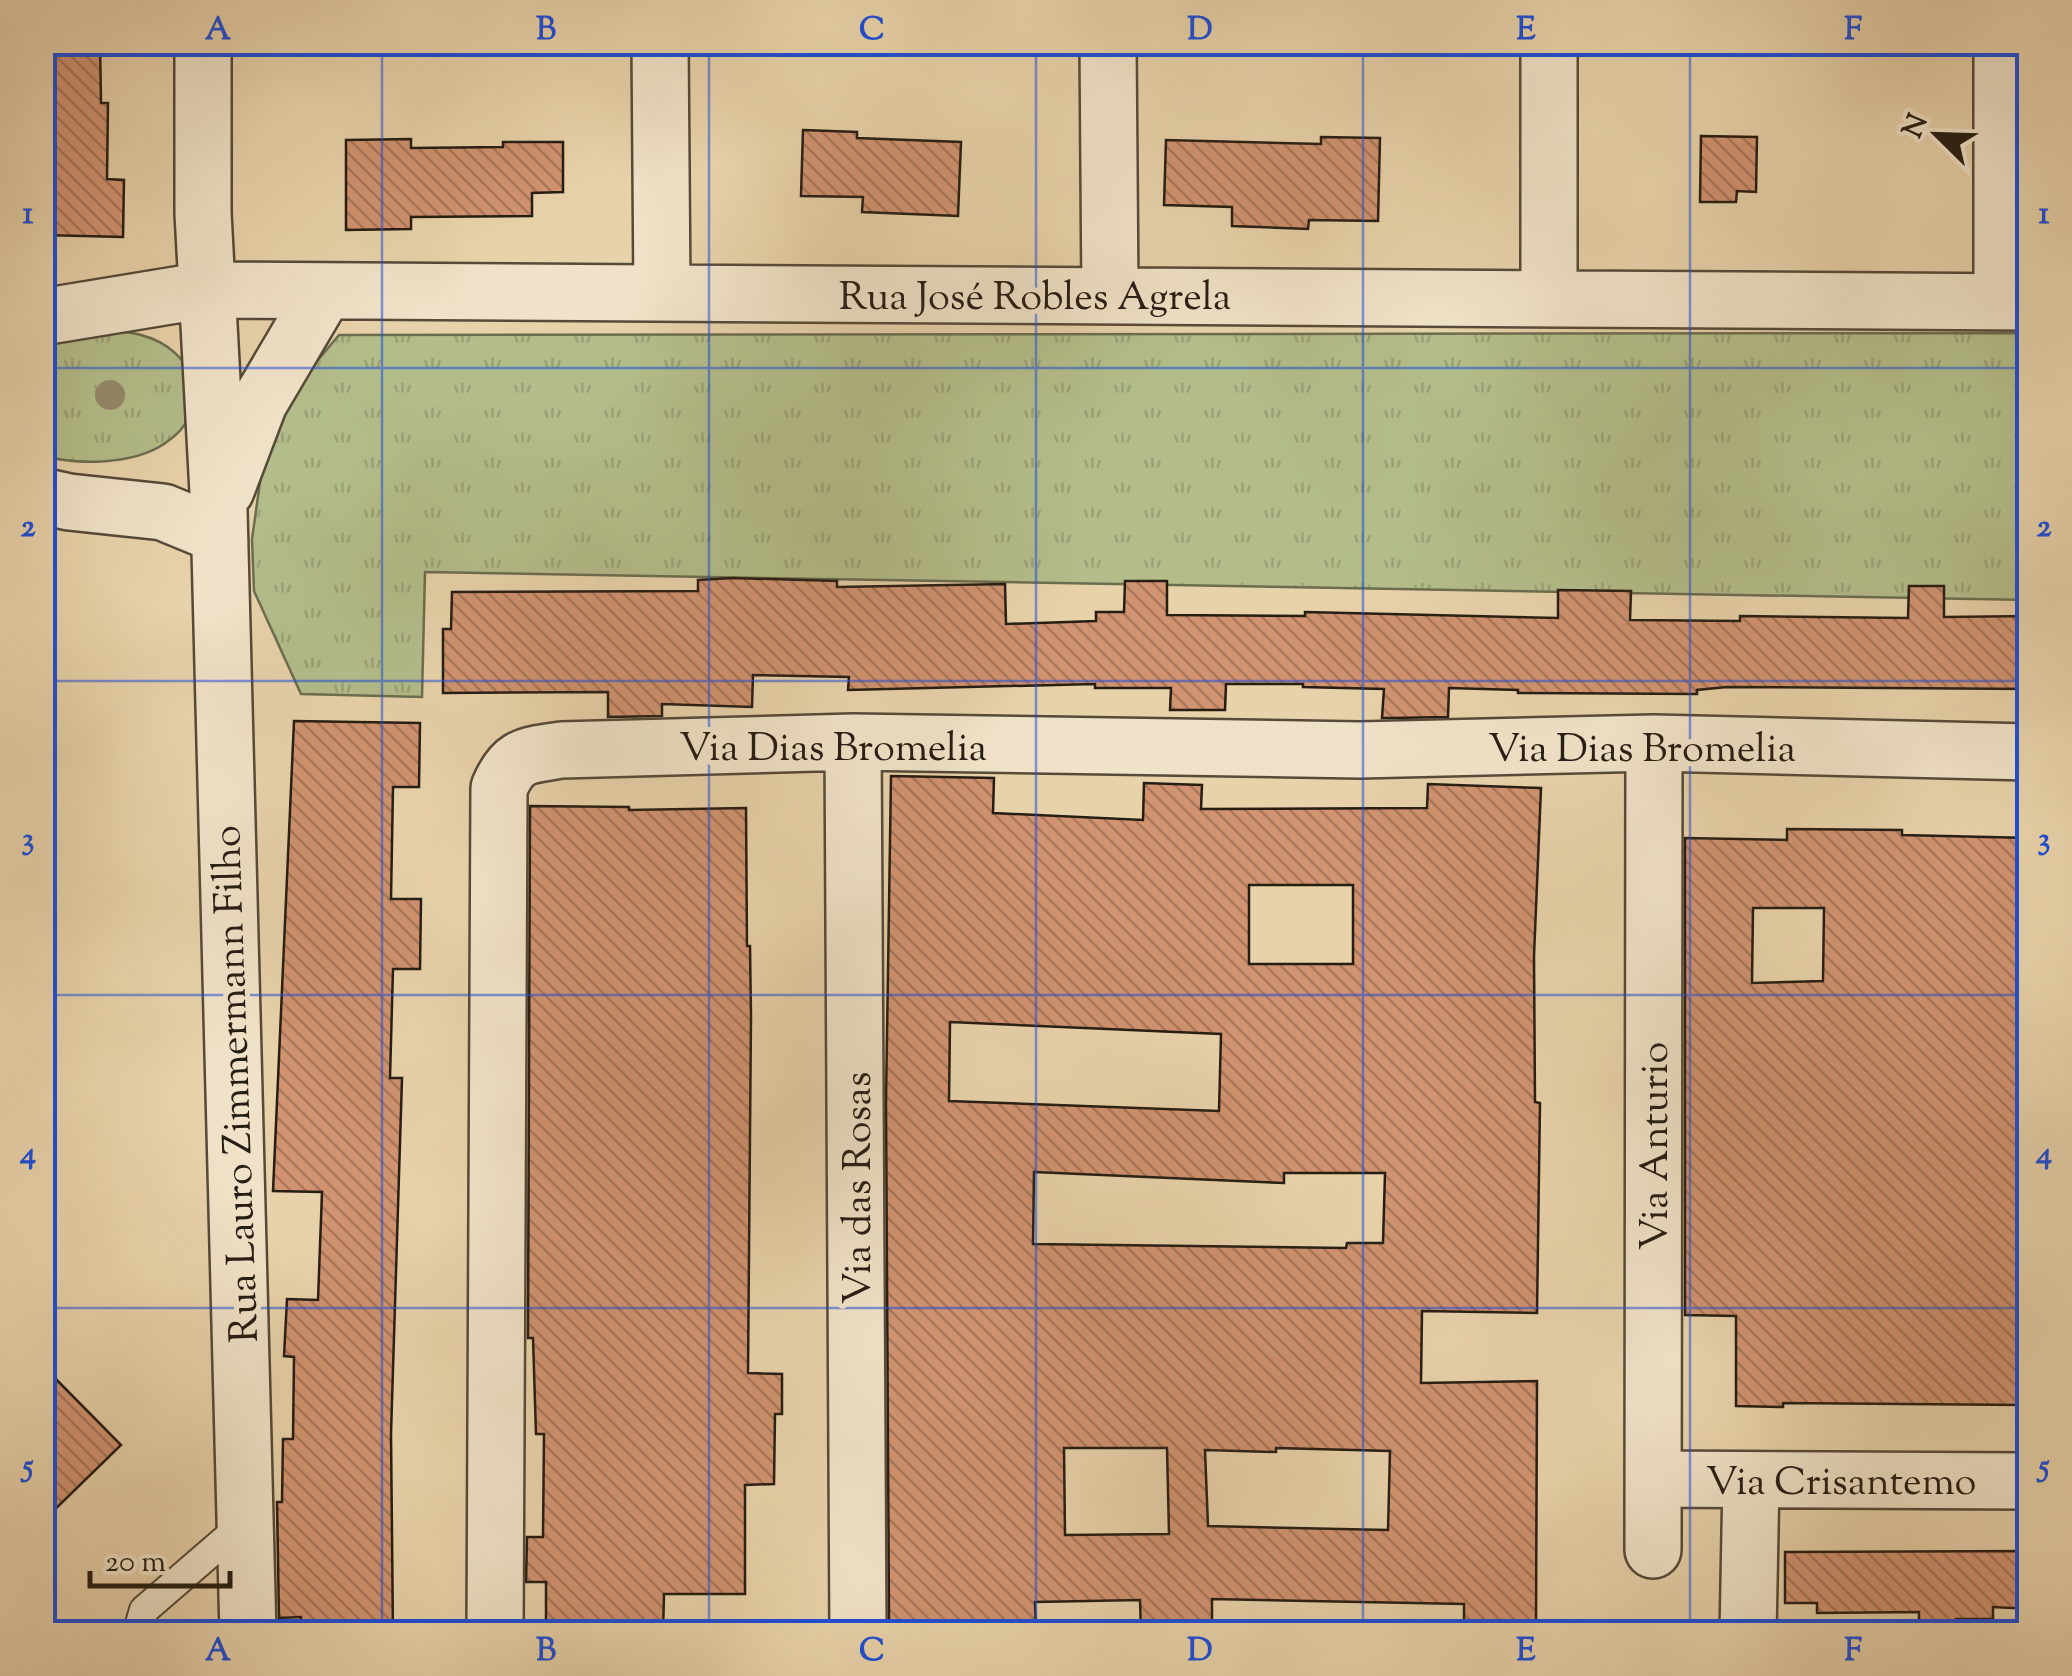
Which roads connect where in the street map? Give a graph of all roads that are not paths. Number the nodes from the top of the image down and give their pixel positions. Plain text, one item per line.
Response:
1 (204, 42) edge
2 (660, 42) edge
3 (1108, 42) edge
4 (1549, 42) edge
5 (2002, 42) edge
6 (206, 290) junction
7 (325, 291) junction
8 (662, 293) junction
9 (1110, 296) junction
10 (1549, 298) junction
11 (2016, 302) edge
12 (42, 316) edge
13 (42, 496) edge
14 (219, 523) junction
15 (853, 742) junction
16 (1654, 742) junction
17 (2030, 752) edge
18 (1653, 1479) junction
19 (1751, 1480) junction
20 (2030, 1481) edge
21 (247, 1520) junction
22 (1653, 1550) dead end
23 (137, 1634) edge
24 (248, 1634) edge
25 (494, 1634) edge
26 (858, 1634) edge
27 (1748, 1634) edge

1 - 6 street, Rua Lauro Zimmermann Filho
2 - 8 street
3 - 9 street
4 - 10 street
5 - 11 street
6 - 7 street, Rua José Robles Agrela
6 - 12 street, Rua José Robles Agrela
6 - 14 street, Rua Lauro Zimmermann Filho
7 - 8 street, Rua José Robles Agrela
7 - 14 street, Rua Lauro Zimmermann Filho
8 - 9 street, Rua José Robles Agrela
9 - 10 street, Rua José Robles Agrela
10 - 11 street, Rua José Robles Agrela
13 - 14 street
14 - 21 street, Rua Lauro Zimmermann Filho
15 - 16 street, Via Dias Bromelia
15 - 25 street, Via Dias Bromelia
15 - 26 street, Via das Rosas
16 - 17 street, Via Dias Bromelia
16 - 18 street, Via Anturio
18 - 19 street, Via Crisantemo
18 - 22 street, Via Anturio
19 - 20 street, Via Crisantemo
19 - 27 street
21 - 23 lane
21 - 24 street, Rua Lauro Zimmermann Filho

